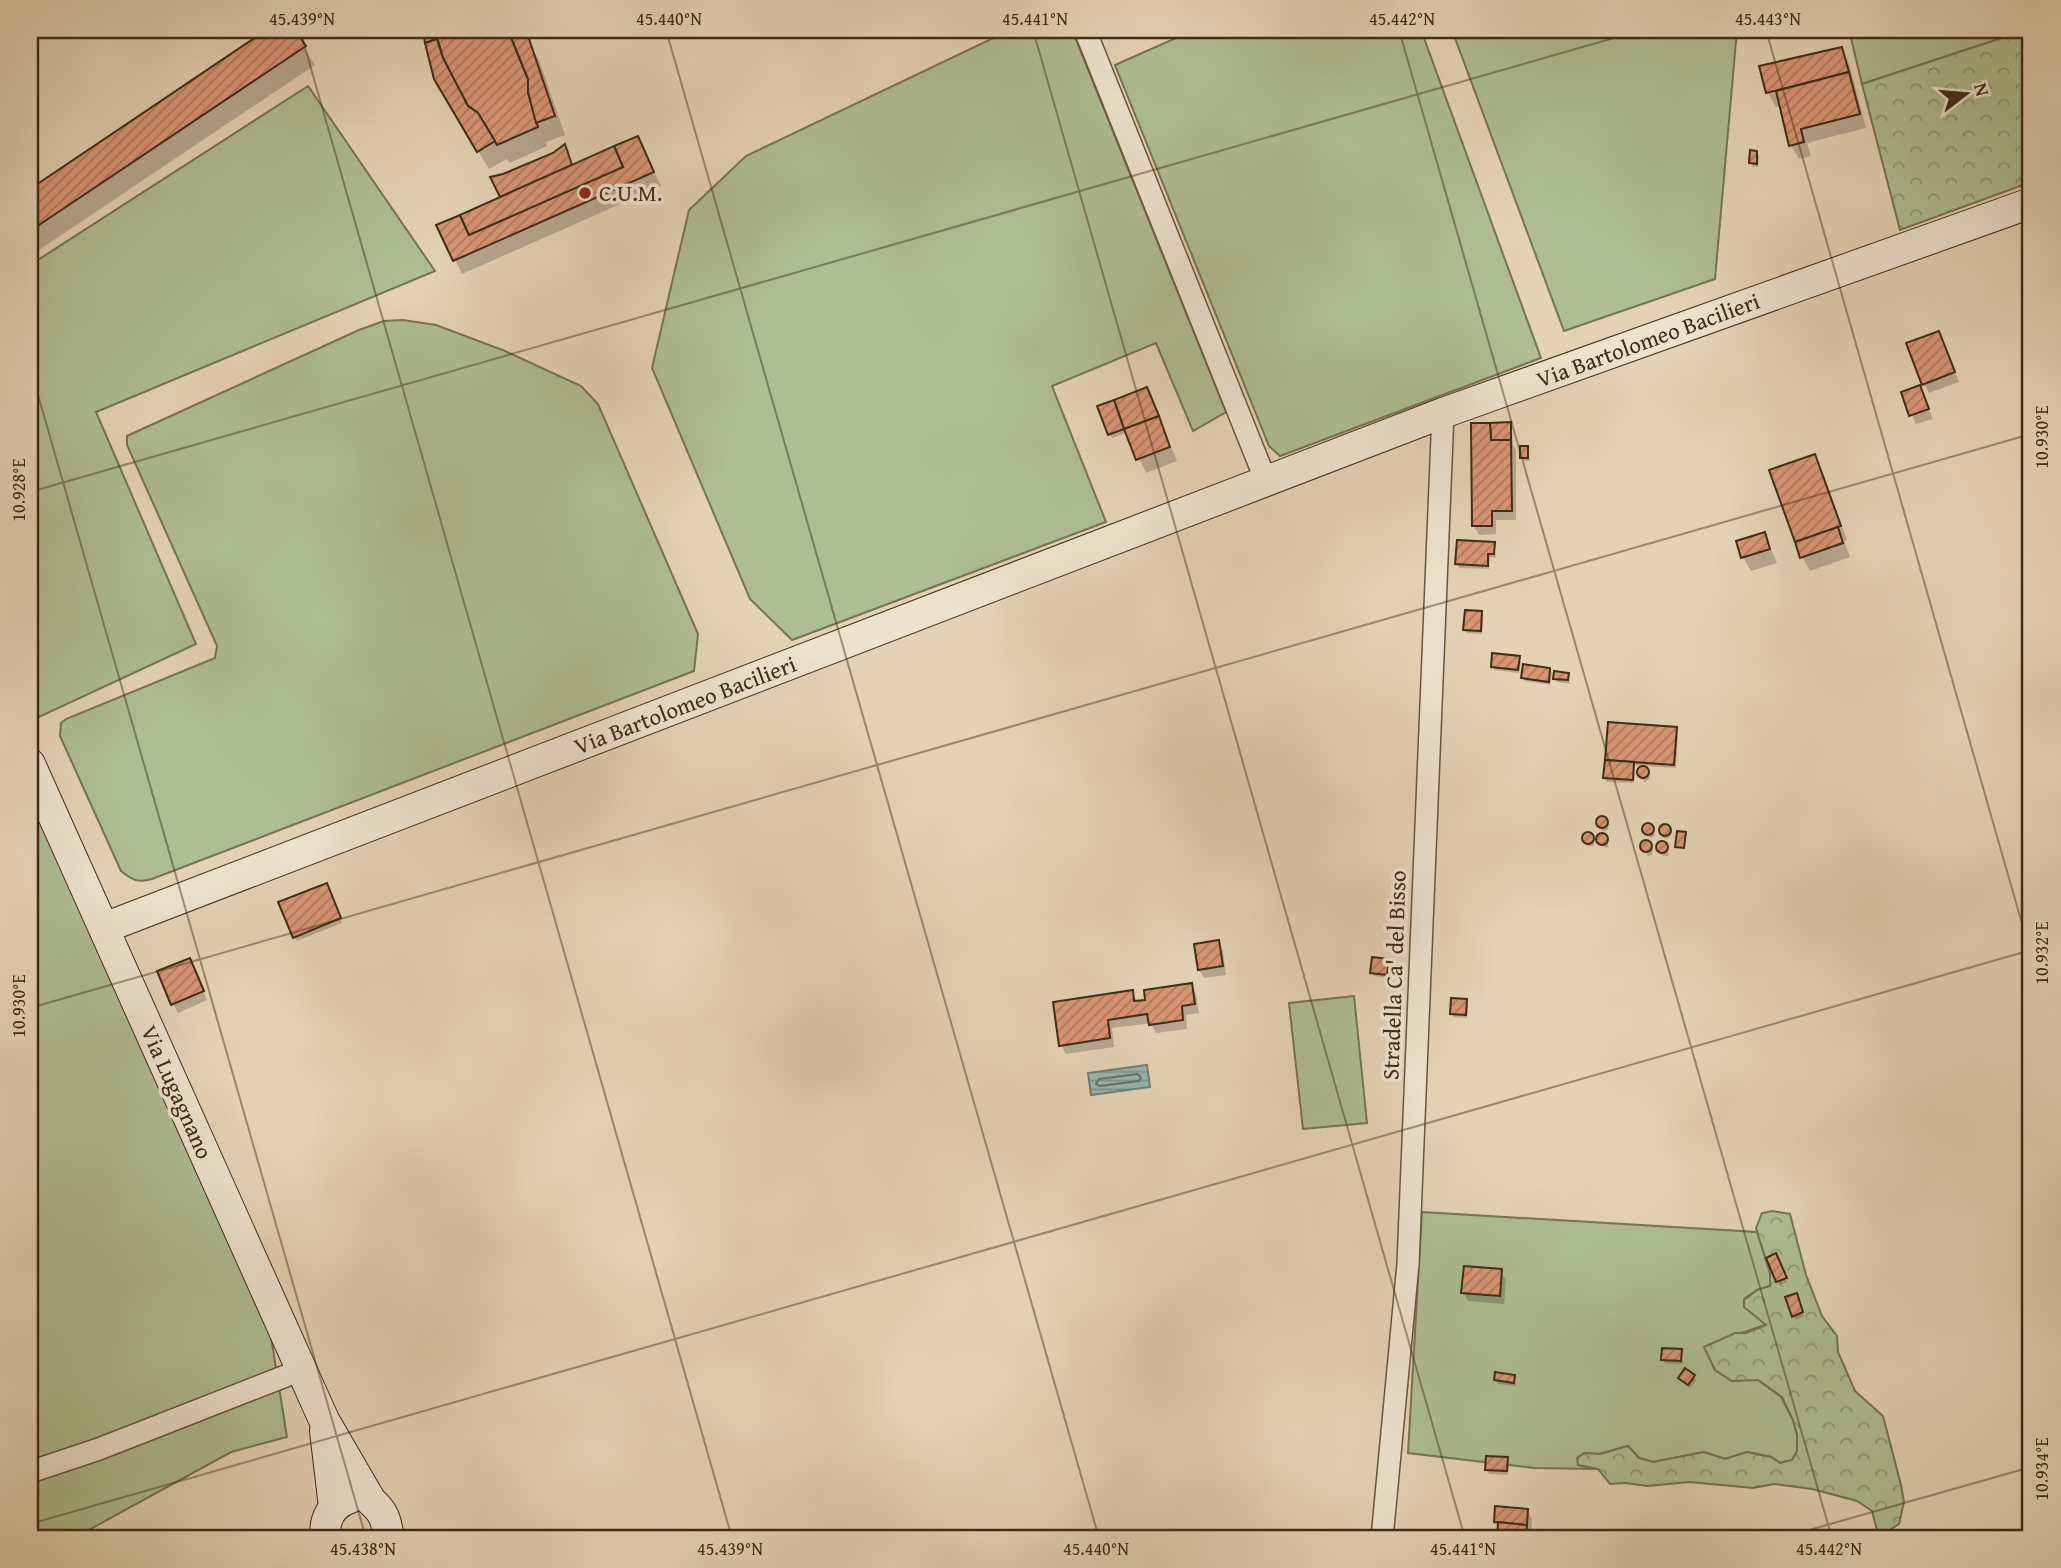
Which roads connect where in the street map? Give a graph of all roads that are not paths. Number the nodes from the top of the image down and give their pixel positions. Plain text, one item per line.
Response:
1 (1085, 30) edge
2 (2031, 203) edge
3 (1443, 413) junction
4 (1266, 481) junction
5 (30, 764) edge
6 (104, 928) junction
7 (301, 1370) junction
8 (324, 1420) junction
9 (30, 1472) edge
10 (371, 1501) junction
11 (325, 1528) edge
12 (388, 1537) edge
13 (1382, 1538) edge

1 - 4 street
2 - 3 street, Via Bartolomeo Bacilieri
3 - 4 street, Via Bartolomeo Bacilieri
3 - 13 street, Stradella Ca' del Bisso
4 - 6 street, Via Bartolomeo Bacilieri
5 - 6 street, Via Lugagnano
6 - 7 street, Via Lugagnano
7 - 8 street, Via Lugagnano
7 - 9 street
8 - 10 street, Via Lugagnano
8 - 11 street, Via Lugagnano
10 - 11 street, Via Lugagnano
10 - 12 street, Via Lugagnano

